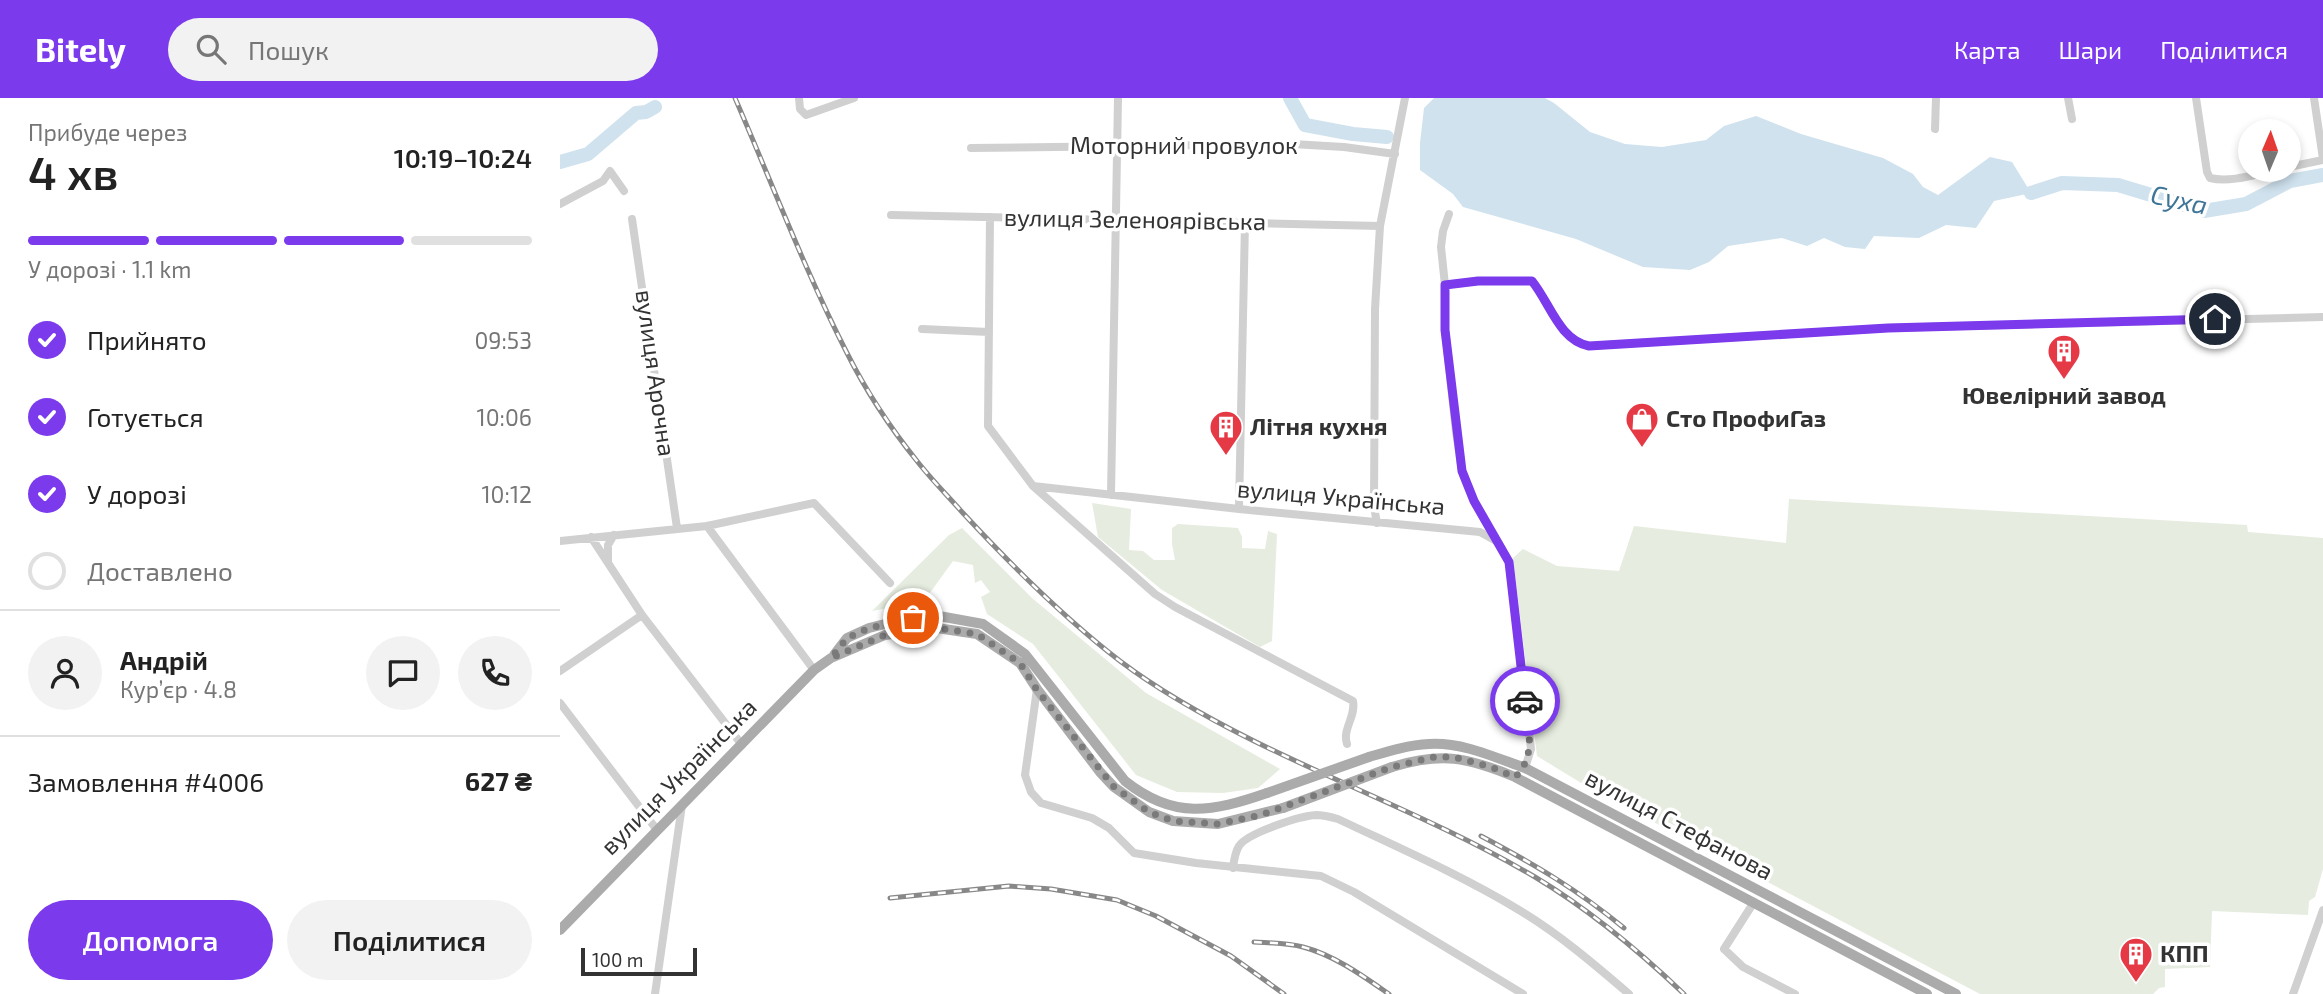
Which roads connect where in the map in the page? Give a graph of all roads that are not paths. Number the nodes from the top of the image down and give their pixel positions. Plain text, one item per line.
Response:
1 (799, 98) edge
2 (855, 98) edge
3 (1118, 98) edge
4 (1405, 98) edge
5 (1936, 98) edge
6 (2068, 98) edge
7 (2196, 98) edge
8 (2314, 98) edge
9 (2072, 119) dead end
10 (1935, 129) dead end
11 (1118, 145) junction
12 (971, 148) dead end
13 (1395, 153) junction
14 (2323, 160) edge
15 (2301, 165) edge
16 (2238, 178) edge
17 (624, 191) dead end
18 (560, 204) edge
19 (1449, 214) dead end
20 (891, 215) dead end
21 (990, 217) junction
22 (632, 219) dead end
23 (1116, 220) junction
24 (1245, 222) junction
25 (1380, 226) junction
26 (1445, 285) junction
27 (2323, 317) edge
28 (922, 329) dead end
29 (989, 332) junction
30 (1033, 486) junction
31 (1111, 495) junction
32 (1239, 509) junction
33 (1377, 523) junction
34 (707, 526) junction
35 (677, 528) junction
36 (615, 534) junction
37 (591, 537) junction
38 (560, 541) edge
39 (1497, 542) junction
40 (608, 561) junction
41 (890, 583) dead end
42 (642, 615) junction
43 (831, 658) junction
44 (814, 670) junction
45 (560, 671) edge
46 (1037, 690) junction
47 (560, 703) edge
48 (742, 744) junction
49 (1347, 744) dead end
50 (1369, 757) joint
51 (1392, 767) joint
52 (1525, 768) junction
53 (1515, 777) junction
54 (682, 805) junction
55 (657, 830) junction
56 (1233, 867) junction
57 (1754, 902) junction
58 (2323, 910) edge
59 (562, 922) edge
60 (655, 994) edge
61 (1523, 994) edge
62 (1629, 994) edge
63 (1794, 994) edge
64 (1927, 994) edge
65 (1956, 994) edge
66 (2293, 994) edge

1 - 2 street
3 - 11 street
4 - 13 street
5 - 10 street
6 - 9 street
7 - 16 street
8 - 14 street
11 - 12 street, Моторний провулок
11 - 13 street, Моторний провулок
11 - 23 street
13 - 25 street
14 - 15 street
17 - 18 street
19 - 26 street
20 - 21 street, вулиця Зеленоярівська
21 - 23 street, вулиця Зеленоярівська
21 - 29 street
22 - 35 street, вулиця Арочна
23 - 24 street, вулиця Зеленоярівська
23 - 31 street
24 - 25 street, вулиця Зеленоярівська
24 - 32 street
25 - 33 street
26 - 27 street
26 - 39 street
28 - 29 street
29 - 30 street
30 - 31 street, вулиця Українська
30 - 49 street
31 - 32 street, вулиця Українська
32 - 33 street, вулиця Українська
33 - 39 street, вулиця Українська
34 - 35 street
34 - 41 street
34 - 44 street
35 - 36 street
36 - 37 street
36 - 40 street
37 - 38 street
37 - 40 street
39 - 52 street
40 - 42 street
42 - 45 street
42 - 48 street
43 - 44 main road, вулиця Українська
43 - 46 main road, вулиця Українська
43 - 50 main road, вулиця Українська, bridge
44 - 48 main road, вулиця Українська
46 - 51 main road, вулиця Українська, bridge
46 - 56 street
47 - 55 street
48 - 54 main road, вулиця Українська
50 - 52 main road, вулиця Стефанова
51 - 53 main road, вулиця Стефанова
52 - 53 main road
52 - 65 main road, вулиця Стефанова
53 - 57 main road, вулиця Стефанова
54 - 55 main road, вулиця Українська
54 - 60 street
55 - 59 main road, вулиця Українська
56 - 61 street
56 - 62 street
57 - 63 street
57 - 64 main road, вулиця Стефанова
58 - 66 street

